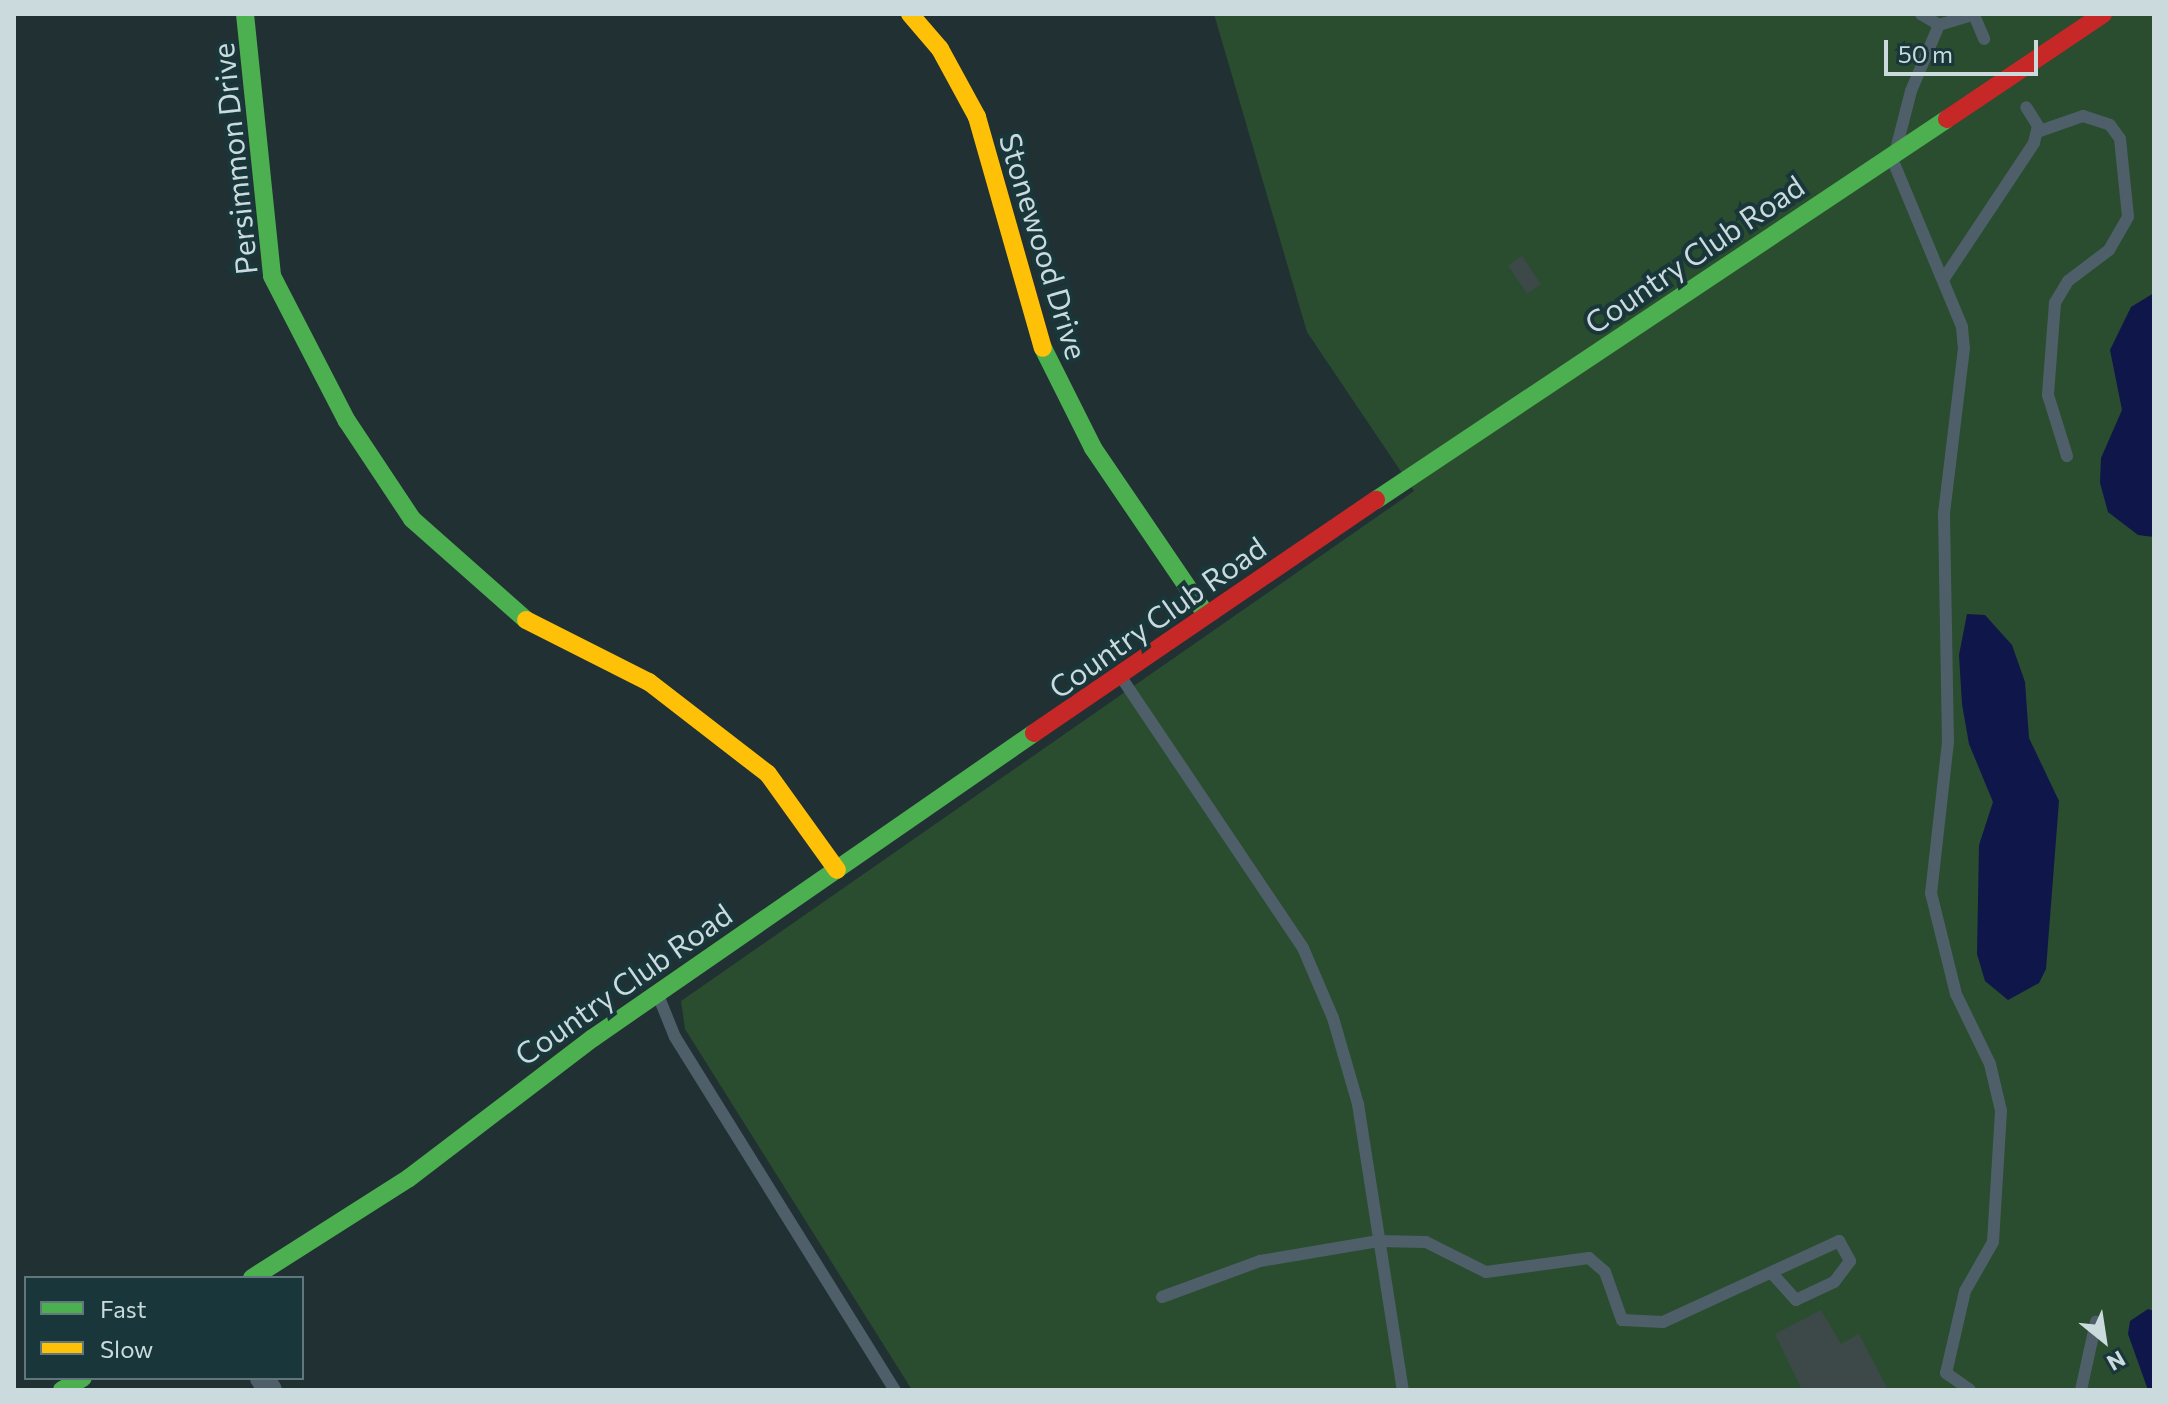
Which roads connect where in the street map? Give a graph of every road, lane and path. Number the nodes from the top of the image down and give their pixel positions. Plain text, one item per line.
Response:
1 (245, 14) edge
2 (910, 14) edge
3 (1921, 14) edge
4 (1974, 14) edge
5 (2103, 14) edge
6 (1939, 25) junction
7 (1984, 39) dead end
8 (2026, 107) dead end
9 (2037, 132) junction
10 (1895, 154) junction
11 (1943, 280) junction
12 (2067, 456) dead end
13 (1206, 614) junction
14 (1121, 677) junction
15 (837, 870) junction
16 (658, 995) junction
17 (1378, 1241) junction
18 (1772, 1273) junction
19 (255, 1276) edge
20 (1162, 1297) dead end
21 (2096, 1322) dead end
22 (80, 1380) edge
23 (62, 1390) edge
24 (895, 1390) edge
25 (1403, 1390) edge
26 (1970, 1390) edge
27 (2081, 1390) edge

1 - 15 street, Persimmon Drive
2 - 13 street, Stonewood Drive
3 - 6 lane
4 - 6 lane
4 - 7 lane
5 - 10 street, Country Club Road
6 - 10 lane
8 - 9 lane
9 - 11 lane
9 - 12 lane
10 - 11 lane
10 - 13 street, Country Club Road
11 - 26 lane
13 - 14 street, Country Club Road
14 - 15 street, Country Club Road
14 - 17 lane
15 - 16 street, Country Club Road
16 - 19 street, Country Club Road
16 - 24 lane
17 - 18 lane
17 - 20 lane
17 - 25 lane
18 - 18 lane
21 - 27 lane
22 - 23 street

